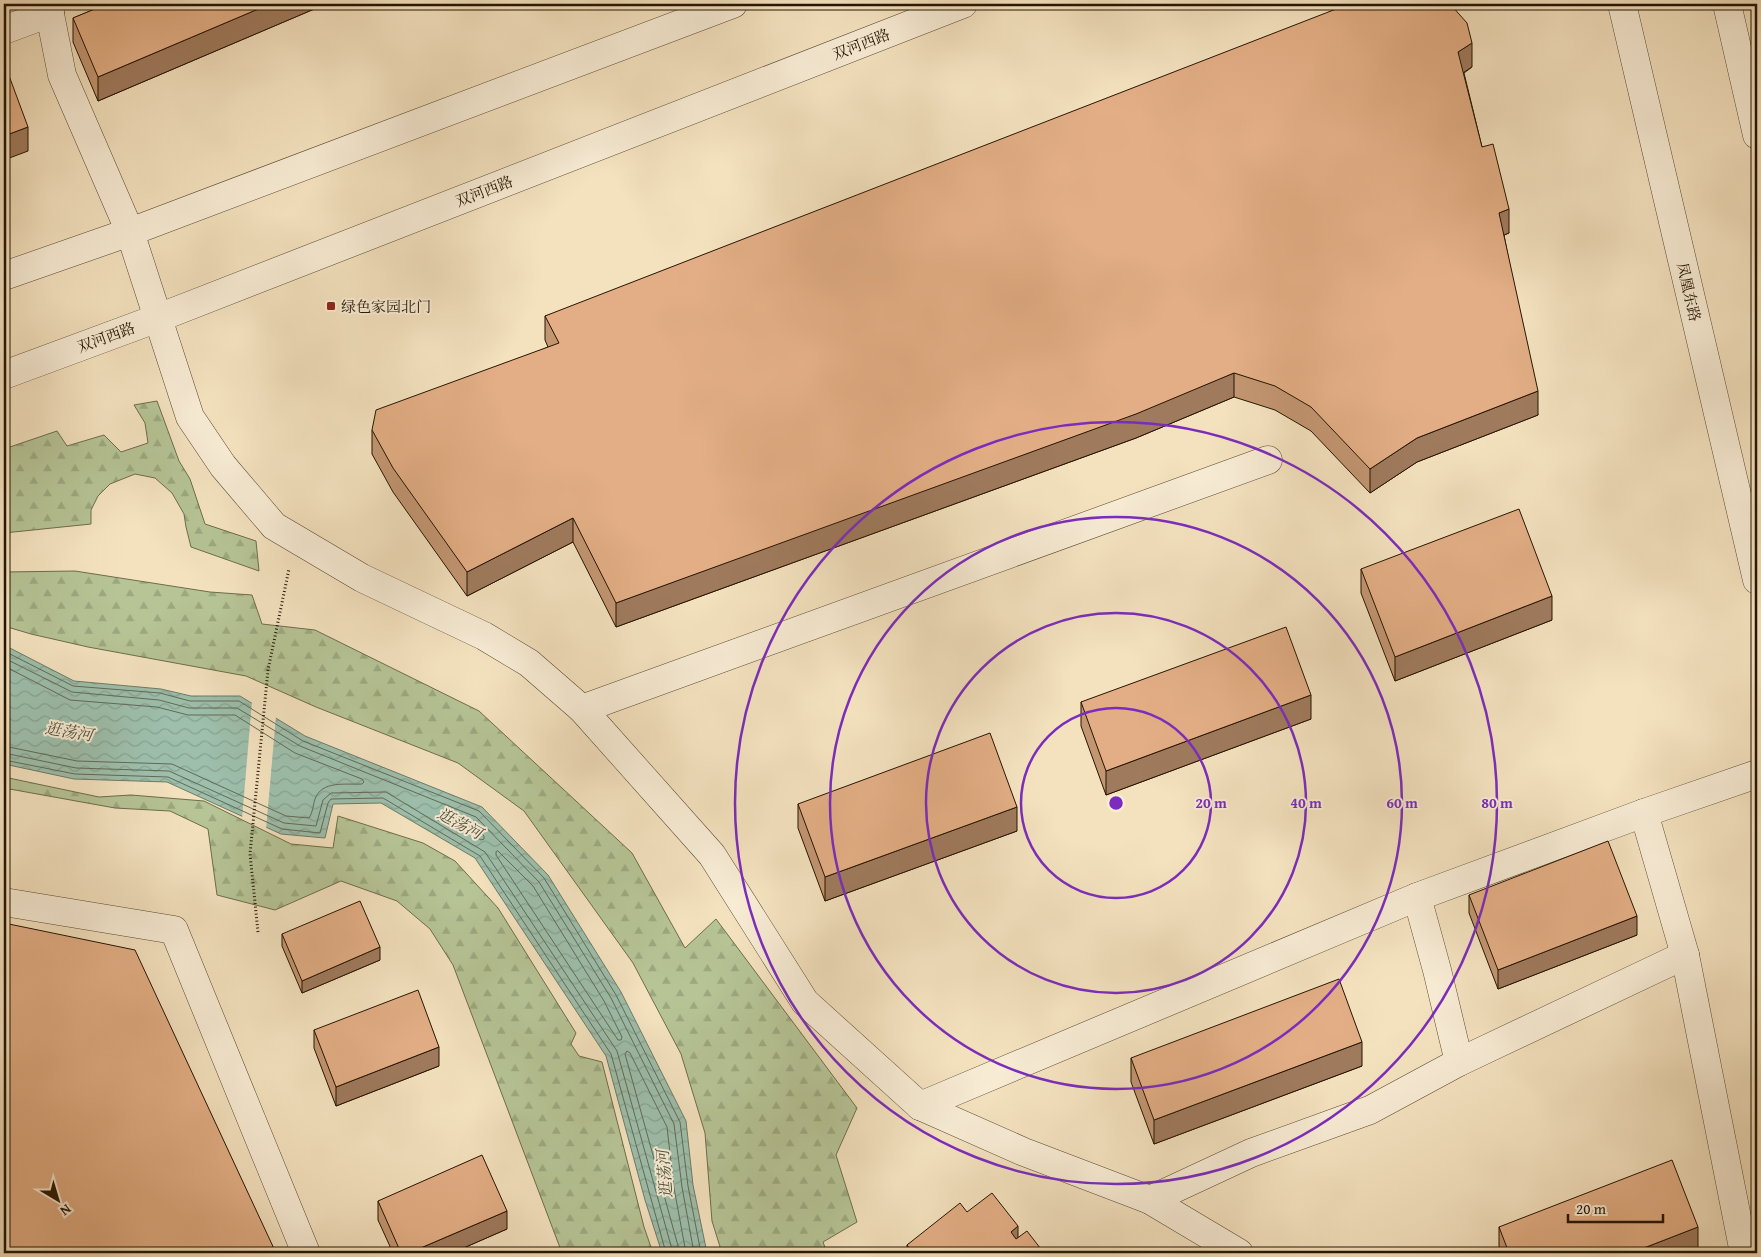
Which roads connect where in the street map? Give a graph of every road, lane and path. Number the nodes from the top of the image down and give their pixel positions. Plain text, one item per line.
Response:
1 (733, 4) edge
2 (963, 4) edge
3 (1622, 4) edge
4 (1727, 4) edge
5 (49, 8) edge
6 (4, 30) edge
7 (1757, 136) edge
8 (130, 232) junction
9 (4, 276) edge
10 (158, 318) junction
11 (4, 375) edge
12 (1268, 460) dead end
13 (295, 539) junction
14 (1757, 580) edge
15 (582, 709) junction
16 (1757, 774) edge
17 (1644, 813) junction
18 (1417, 897) junction
19 (4, 902) edge
20 (258, 932) dead end
21 (1685, 955) junction
22 (1459, 1062) junction
23 (920, 1106) junction
24 (1150, 1200) junction
25 (306, 1253) edge
26 (1239, 1253) edge
27 (1744, 1253) edge

1 - 8 street
2 - 10 street, 双河西路
3 - 14 street, 凤凰东路
4 - 7 street
5 - 6 street
5 - 8 street
8 - 9 street
8 - 10 street
10 - 11 street, 双河西路
10 - 13 street
12 - 15 street
13 - 15 street
13 - 20 path
15 - 23 street
16 - 17 street
17 - 18 street
17 - 21 street
18 - 22 street
18 - 23 street
19 - 25 street
21 - 22 street
21 - 27 street
22 - 24 street
23 - 24 street
24 - 26 street

